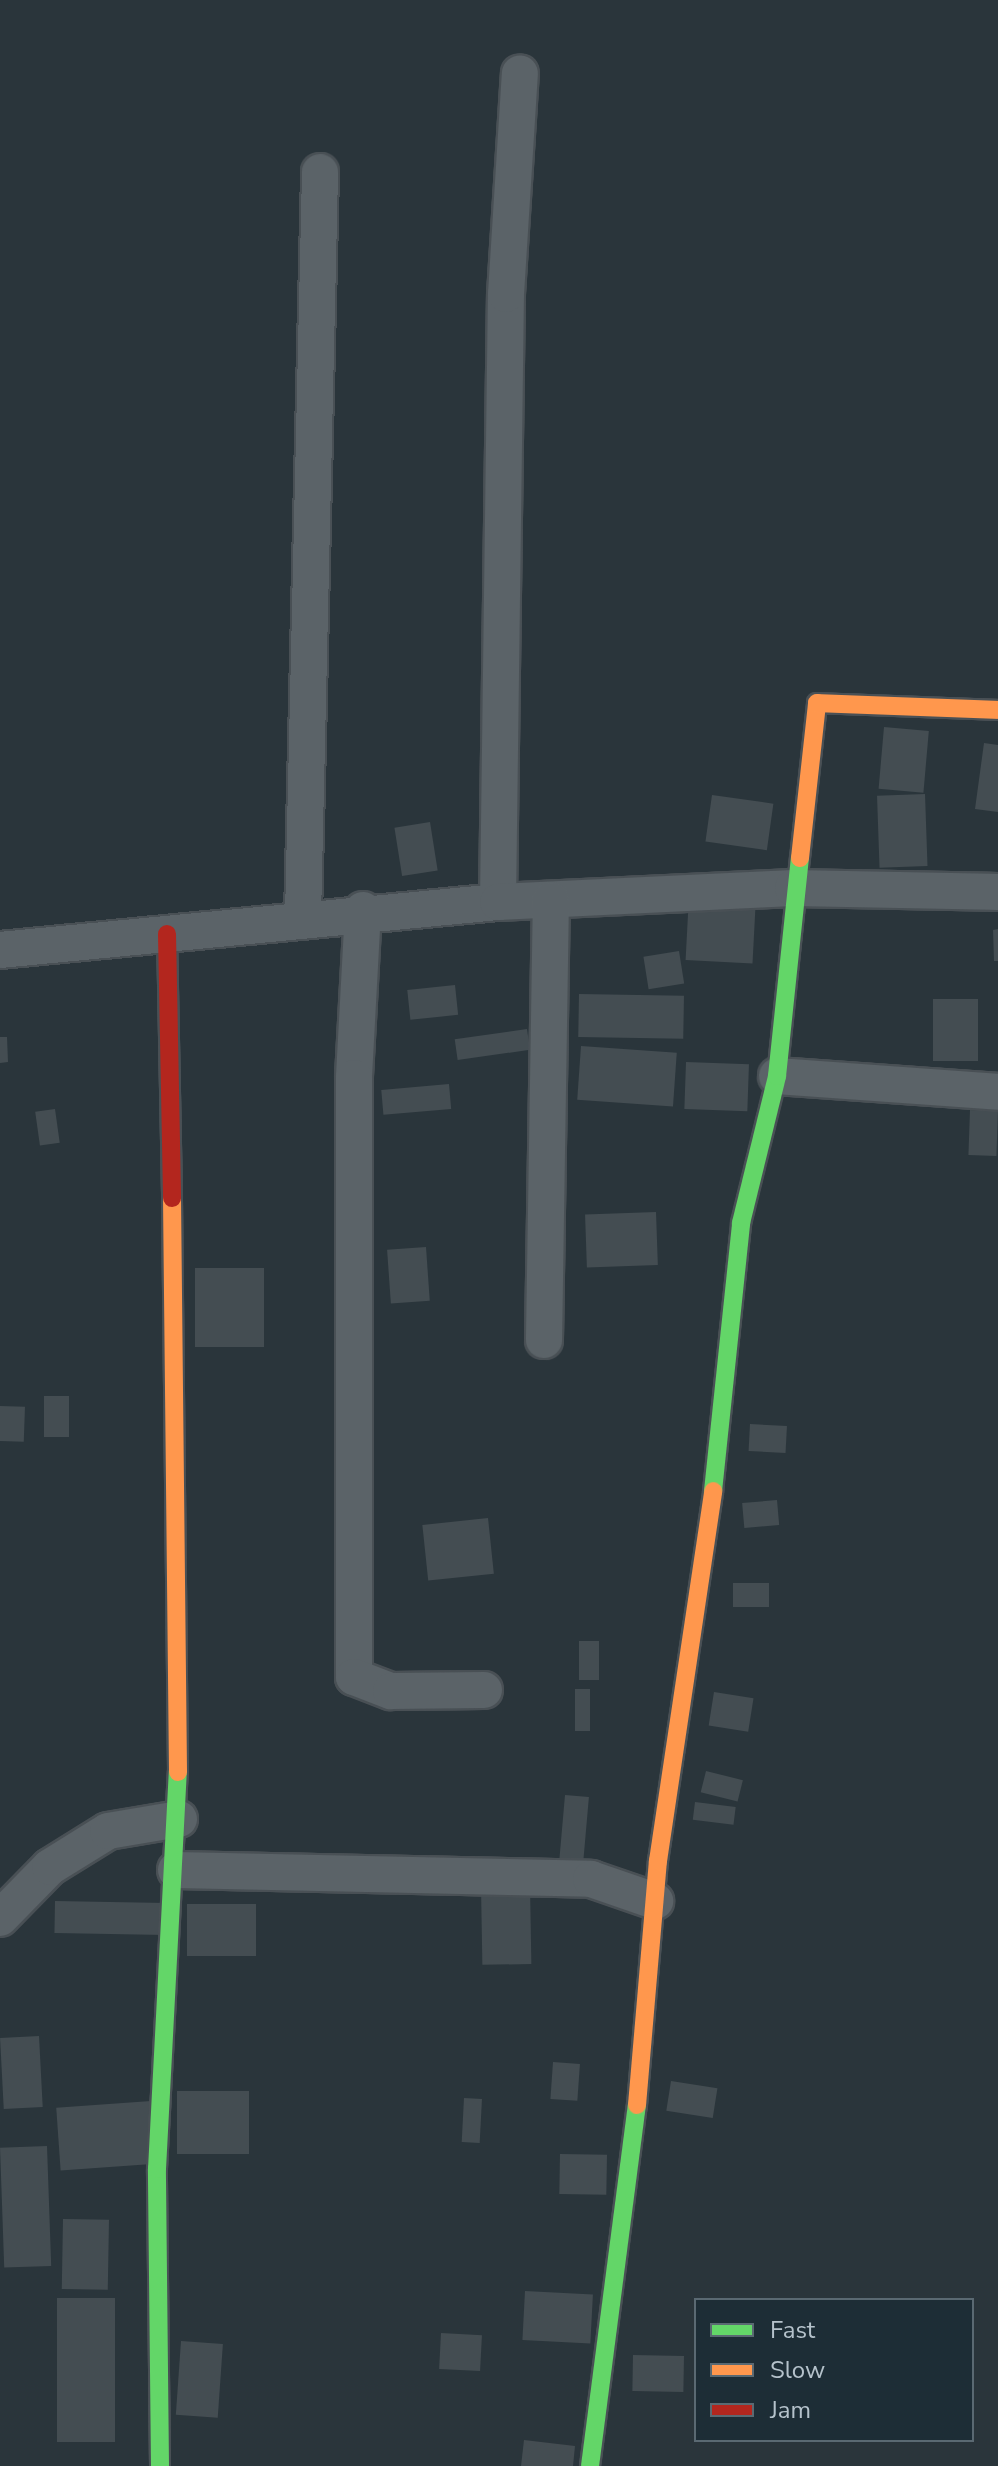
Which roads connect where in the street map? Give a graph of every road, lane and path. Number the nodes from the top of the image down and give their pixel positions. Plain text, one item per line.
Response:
1 (520, 73) dead end
2 (320, 172) dead end
3 (998, 710) edge
4 (793, 888) junction
5 (998, 892) edge
6 (551, 900) junction
7 (498, 902) junction
8 (363, 910) junction
9 (303, 917) junction
10 (167, 934) junction
11 (0, 950) edge
12 (777, 1076) junction
13 (998, 1092) edge
14 (544, 1340) dead end
15 (484, 1690) dead end
16 (179, 1819) junction
17 (176, 1870) junction
18 (655, 1901) junction
19 (0, 1918) edge
20 (160, 2466) edge
21 (590, 2466) edge

1 - 7 street
2 - 9 street
3 - 4 street
4 - 5 street
4 - 6 street
4 - 12 street
6 - 7 street
6 - 14 street
7 - 8 street
8 - 9 street
8 - 15 street
9 - 10 street
10 - 11 street
10 - 16 street
12 - 13 street
12 - 18 street
16 - 17 street
16 - 19 street
17 - 18 street
17 - 20 street
18 - 21 street

